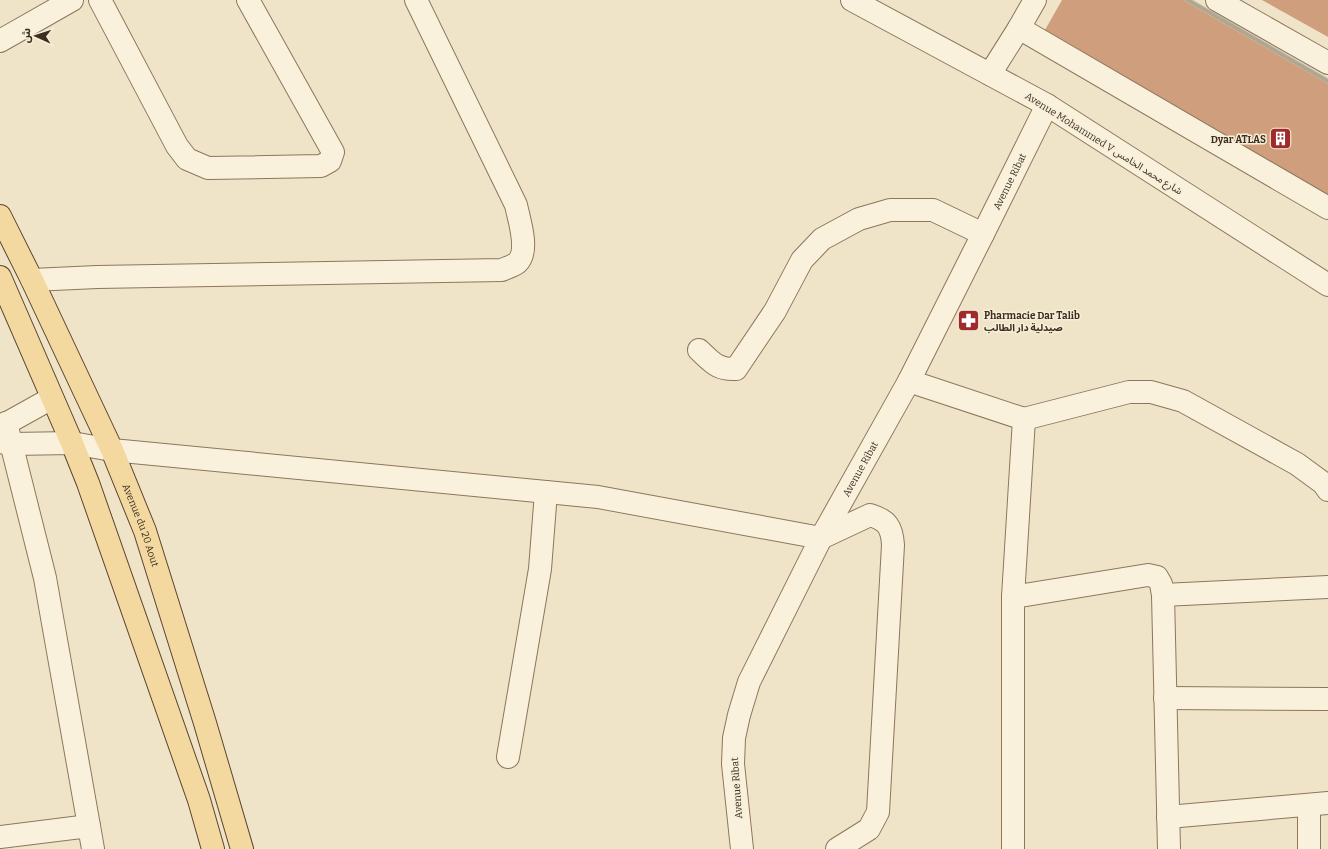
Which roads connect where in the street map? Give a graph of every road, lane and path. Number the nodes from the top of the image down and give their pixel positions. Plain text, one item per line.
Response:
1 (72, 0) edge
2 (100, 0) edge
3 (248, 0) edge
4 (416, 0) edge
5 (852, 0) edge
6 (1036, 0) edge
7 (1217, 0) edge
8 (1019, 28) junction
9 (0, 41) edge
10 (1328, 63) edge
11 (990, 74) junction
12 (1047, 105) junction
13 (1328, 208) edge
14 (0, 216) edge
15 (983, 234) junction
16 (0, 277) edge
17 (32, 280) junction
18 (1328, 285) edge
19 (699, 350) dead end
20 (908, 381) junction
21 (52, 398) junction
22 (1024, 419) junction
23 (4, 434) edge
24 (72, 442) junction
25 (112, 450) junction
26 (1328, 490) edge
27 (546, 492) junction
28 (821, 538) junction
29 (1328, 587) edge
30 (1163, 595) junction
31 (1013, 597) junction
32 (1166, 698) junction
33 (1328, 699) edge
34 (508, 757) dead end
35 (1319, 804) edge
36 (1168, 817) junction
37 (89, 826) junction
38 (0, 837) edge
39 (93, 849) edge
40 (213, 849) edge
41 (242, 849) edge
42 (742, 849) edge
43 (837, 849) edge
44 (1013, 849) edge
45 (1169, 849) edge
46 (1309, 849) edge

1 - 9 street
2 - 3 street
4 - 17 street
5 - 11 street, Avenue Mohammed V شارع محمد الخامس
6 - 8 street
7 - 10 street
8 - 11 street
8 - 13 street
11 - 12 street, Avenue Mohammed V شارع محمد الخامس
12 - 15 street, Avenue Ribat
12 - 18 street, Avenue Mohammed V شارع محمد الخامس
14 - 17 main road, Avenue du 20 Aout
15 - 19 street
15 - 20 street, Avenue Ribat
16 - 21 main road
17 - 25 main road, Avenue du 20 Aout
20 - 22 street
20 - 28 street, Avenue Ribat
21 - 23 street
21 - 24 main road
22 - 26 street
22 - 31 street
23 - 24 street
23 - 37 street
24 - 25 street
24 - 40 main road
25 - 27 street
25 - 41 main road, Avenue du 20 Aout
27 - 28 street
27 - 34 street
28 - 42 street, Avenue Ribat
28 - 43 street
29 - 30 street
30 - 31 street
30 - 32 street
31 - 44 street
32 - 33 street
32 - 36 street
35 - 36 street
35 - 46 street
36 - 45 street
37 - 38 street
37 - 39 street

